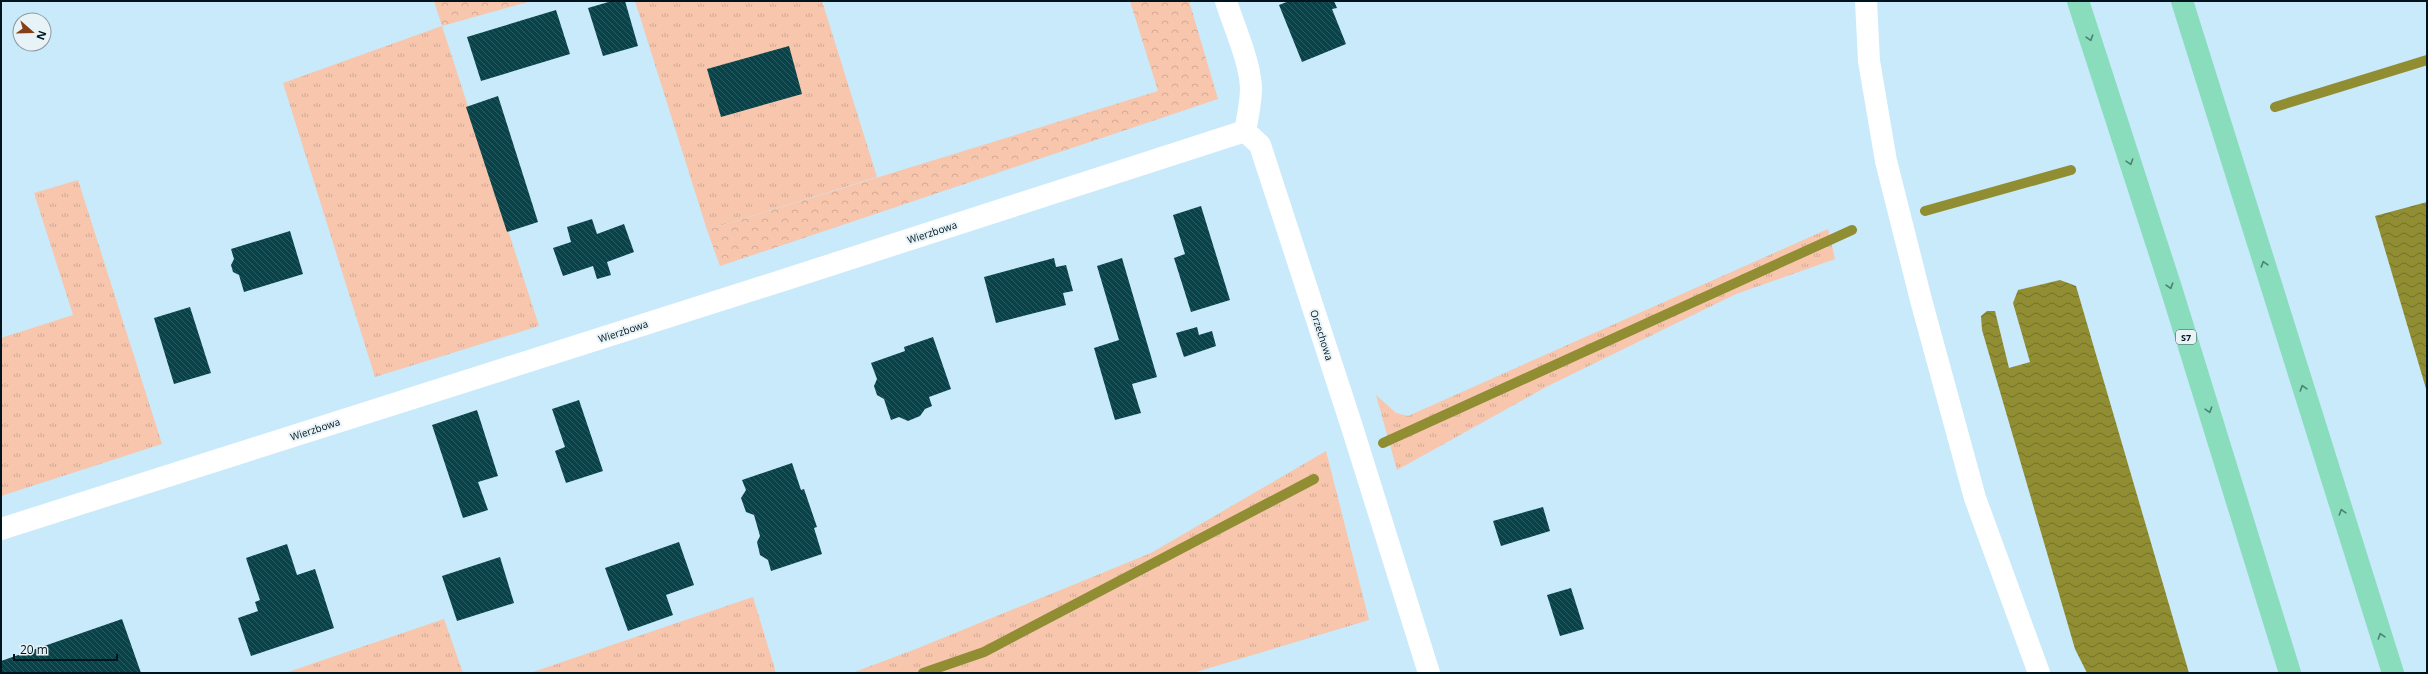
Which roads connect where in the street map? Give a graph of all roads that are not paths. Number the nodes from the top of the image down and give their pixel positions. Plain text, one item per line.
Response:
1 (1226, 1) edge
2 (1866, 1) edge
3 (2078, 1) edge
4 (2182, 1) edge
5 (1245, 131) junction
6 (1, 529) edge
7 (1429, 673) edge
8 (2039, 673) edge
9 (2290, 673) edge
10 (2393, 673) edge

1 - 5 street
2 - 8 street
3 -> 9 highway, S7
10 -> 4 highway
5 - 6 street, Wierzbowa
5 - 7 street, Orzechowa

